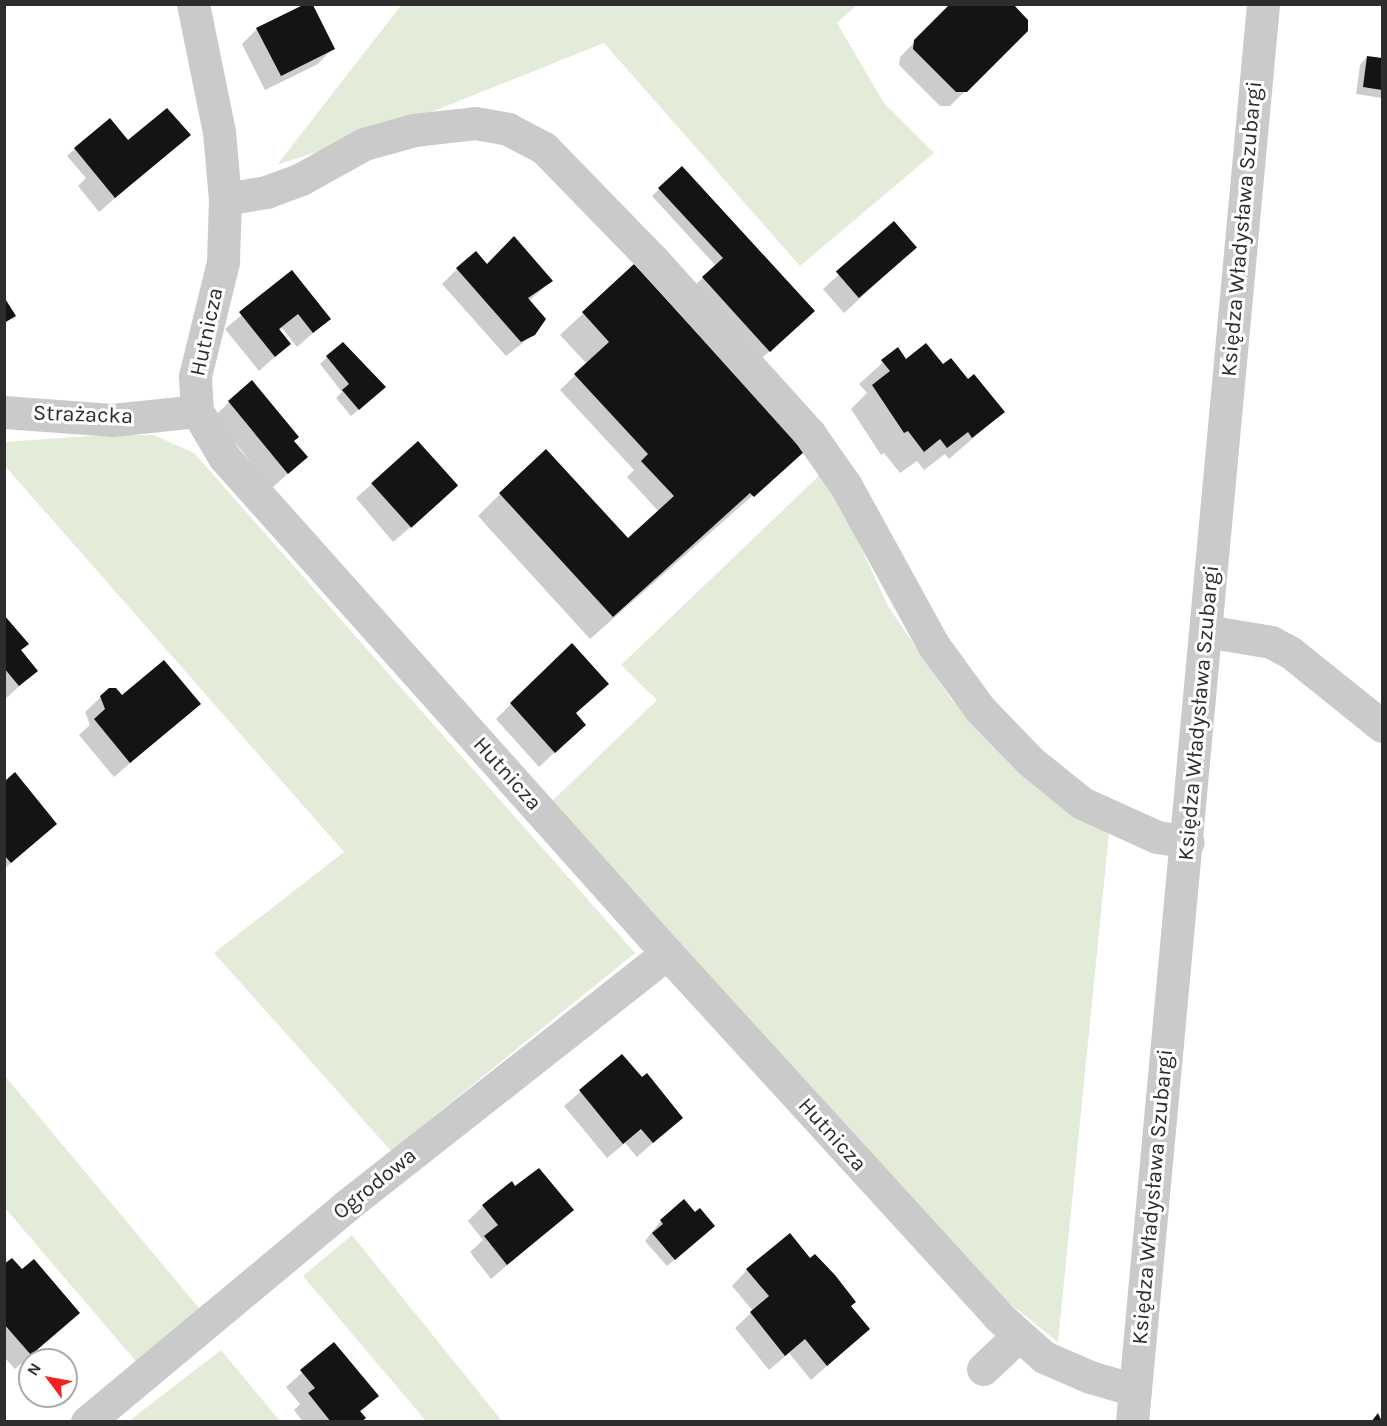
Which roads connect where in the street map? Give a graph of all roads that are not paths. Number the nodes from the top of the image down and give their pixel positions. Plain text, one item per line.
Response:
1 (193, 4) edge
2 (1263, 4) edge
3 (225, 199) junction
4 (197, 411) junction
5 (4, 412) edge
6 (1206, 631) junction
7 (1383, 726) edge
8 (1188, 842) junction
9 (667, 953) junction
10 (1018, 1336) junction
11 (983, 1370) dead end
12 (1134, 1406) edge
13 (87, 1422) edge

1 - 3 street, Hutnicza
2 - 6 street, Księdza Władysława Szubargi
3 - 4 street, Hutnicza
3 - 8 street
4 - 5 street, Strażacka
4 - 9 street, Hutnicza
6 - 7 street
6 - 8 street, Księdza Władysława Szubargi
8 - 12 street, Księdza Władysława Szubargi
9 - 10 street, Hutnicza
9 - 13 street, Ogrodowa
10 - 11 street
10 - 12 street, Hutnicza

